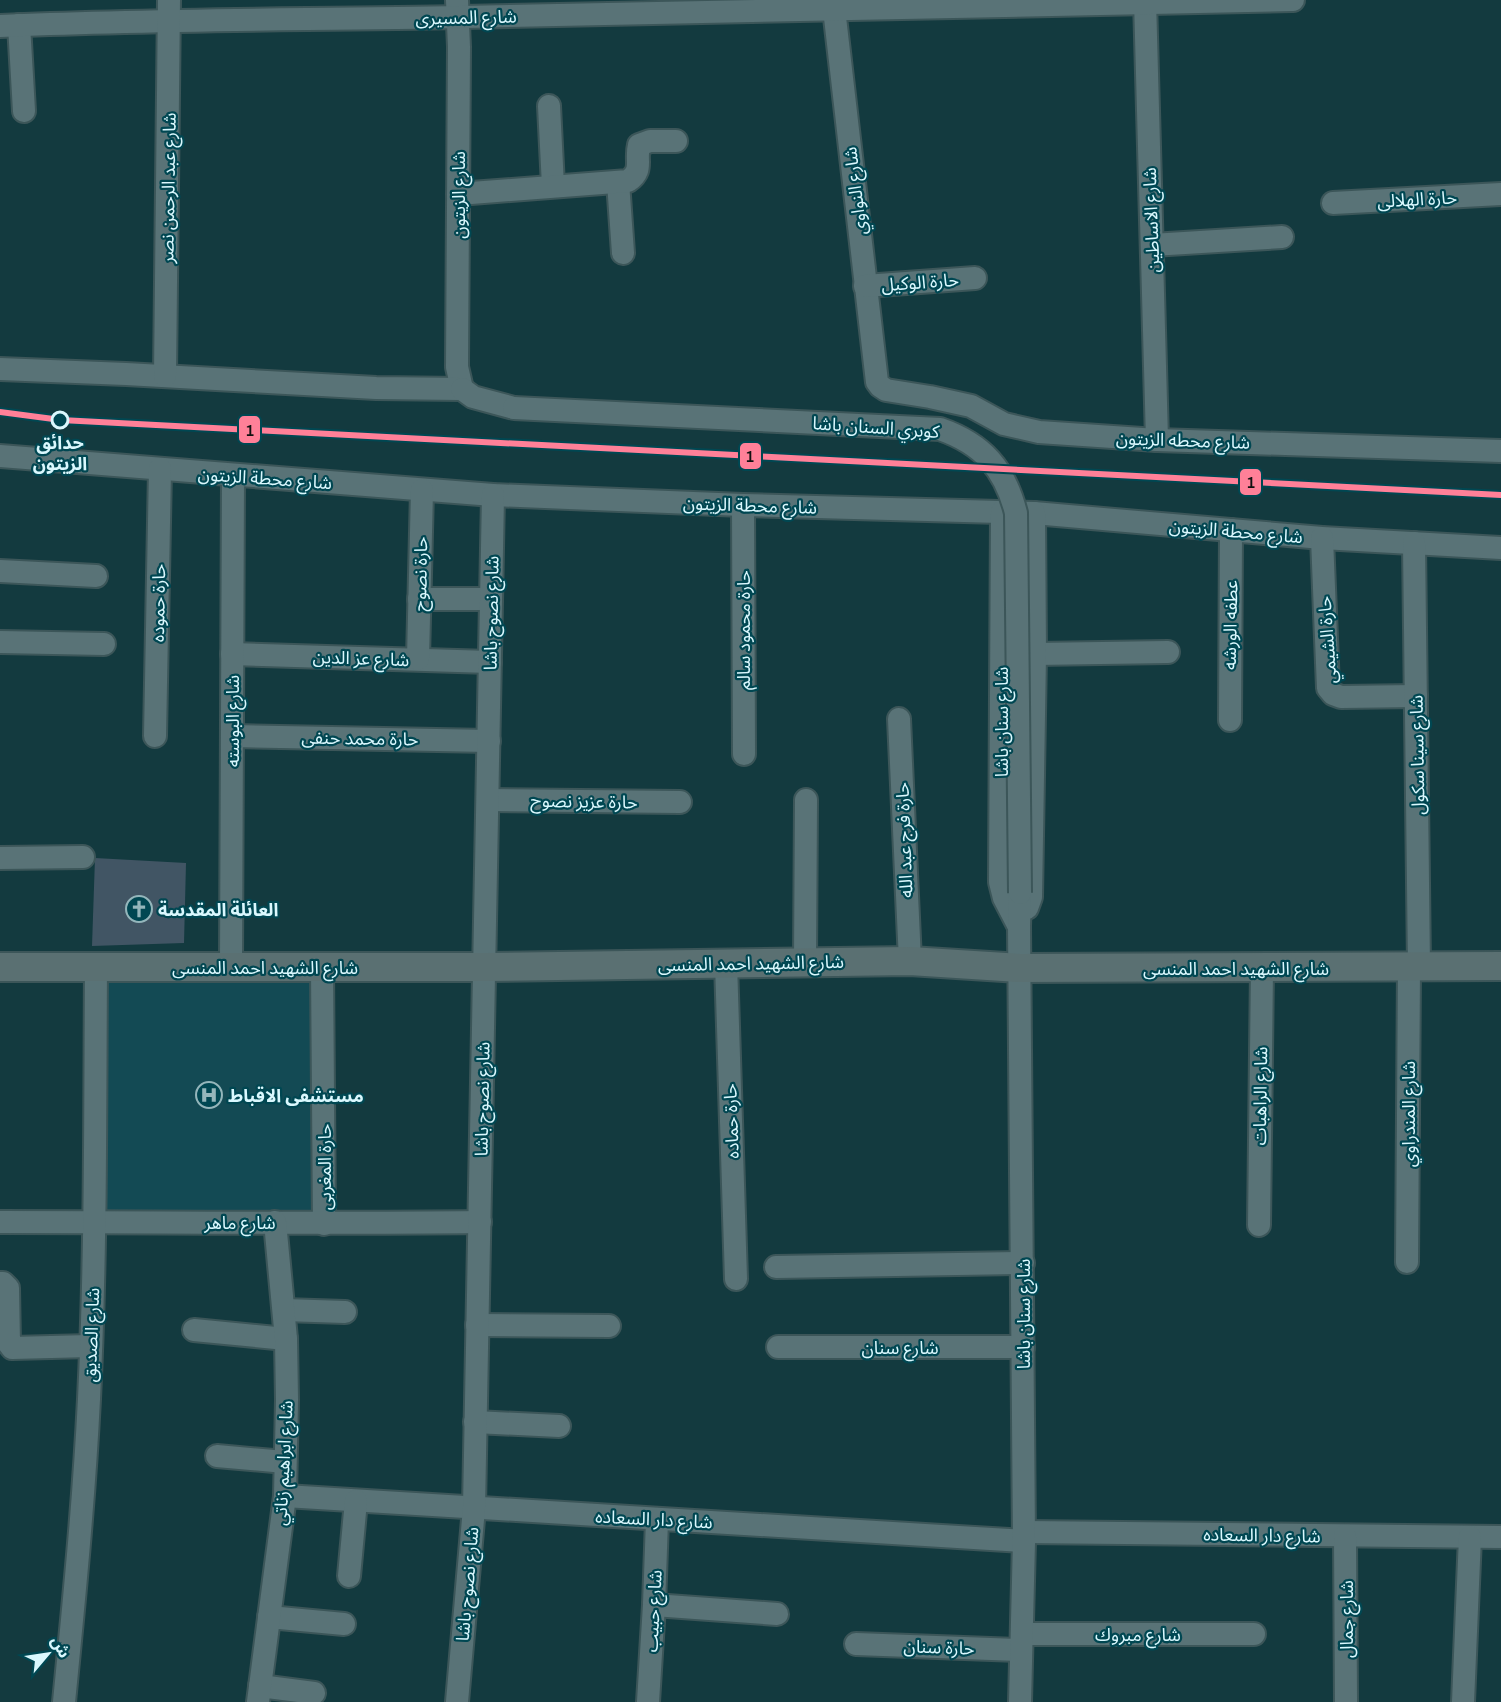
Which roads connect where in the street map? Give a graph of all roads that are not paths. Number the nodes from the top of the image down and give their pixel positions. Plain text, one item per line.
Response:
1 (1293, 0) edge
2 (1145, 2) edge
3 (833, 5) edge
4 (606, 7) edge
5 (294, 9) edge
6 (457, 9) edge
7 (169, 10) edge
8 (217, 10) edge
9 (9, 26) edge
10 (549, 106) dead end
11 (24, 111) dead end
12 (676, 141) dead end
13 (618, 182) junction
14 (553, 186) junction
15 (458, 194) junction
16 (1501, 195) edge
17 (1333, 203) dead end
18 (1282, 237) dead end
19 (1152, 245) junction
20 (623, 253) dead end
21 (975, 279) dead end
22 (866, 286) junction
23 (0, 369) edge
24 (165, 376) junction
25 (877, 382) joint
26 (462, 389) junction
27 (1157, 440) junction
28 (1501, 451) edge
29 (0, 456) edge
30 (160, 470) junction
31 (233, 476) junction
32 (422, 490) junction
33 (493, 495) junction
34 (743, 505) junction
35 (1002, 513) junction
36 (1034, 513) junction
37 (1231, 530) junction
38 (1322, 538) junction
39 (1414, 543) junction
40 (1501, 548) edge
41 (0, 571) edge
42 (96, 576) dead end
43 (419, 599) junction
44 (491, 599) junction
45 (0, 642) edge
46 (104, 644) dead end
47 (1168, 652) dead end
48 (232, 654) junction
49 (1035, 654) junction
50 (418, 659) junction
51 (490, 662) junction
52 (1416, 696) junction
53 (899, 719) dead end
54 (1230, 720) dead end
55 (155, 736) dead end
56 (232, 736) junction
57 (489, 741) junction
58 (744, 754) dead end
59 (488, 800) junction
60 (806, 800) dead end
61 (680, 802) dead end
62 (83, 857) dead end
63 (0, 858) edge
64 (1020, 893) joint
65 (1019, 926) junction
66 (910, 961) junction
67 (805, 962) junction
68 (726, 963) junction
69 (1501, 966) edge
70 (0, 967) edge
71 (96, 967) junction
72 (231, 967) junction
73 (322, 967) junction
74 (485, 967) junction
75 (1414, 967) junction
76 (1020, 968) junction
77 (1262, 968) junction
78 (0, 1222) edge
79 (95, 1222) junction
80 (275, 1222) junction
81 (480, 1222) junction
82 (324, 1224) junction
83 (1258, 1225) dead end
84 (1407, 1262) dead end
85 (1023, 1263) junction
86 (776, 1267) dead end
87 (736, 1280) dead end
88 (0, 1283) edge
89 (284, 1310) junction
90 (345, 1312) dead end
91 (477, 1325) junction
92 (609, 1326) dead end
93 (194, 1330) dead end
94 (286, 1339) junction
95 (90, 1346) junction
96 (778, 1347) dead end
97 (1023, 1347) junction
98 (476, 1422) junction
99 (559, 1426) dead end
100 (218, 1456) dead end
101 (285, 1462) junction
102 (285, 1496) junction
103 (356, 1501) junction
104 (474, 1508) junction
105 (657, 1520) junction
106 (1345, 1536) junction
107 (1024, 1537) junction
108 (1470, 1537) junction
109 (1501, 1537) edge
110 (349, 1576) dead end
111 (654, 1605) junction
112 (777, 1614) dead end
113 (269, 1617) junction
114 (344, 1624) dead end
115 (1254, 1634) dead end
116 (1021, 1642) junction
117 (856, 1644) dead end
118 (314, 1693) dead end
119 (259, 1694) edge
120 (64, 1702) edge
121 (457, 1702) edge
122 (648, 1702) edge
123 (1020, 1702) edge
124 (1346, 1702) edge
125 (1463, 1702) edge

1 - 2 street, شارع المسيرى
2 - 3 street, شارع المسيرى
2 - 19 street, شارع الاساطين
3 - 4 street, شارع المسيرى
3 - 22 street, شارع النواوي
4 - 6 street, شارع المسيرى
5 - 6 street, شارع المسيرى
5 - 8 street, شارع المسيرى
6 - 15 street, شارع الزيتون
7 - 8 street, شارع المسيرى
7 - 9 street, شارع المسيرى
7 - 24 street, شارع عبد الرحمن نصر
9 - 11 street
10 - 14 street
12 - 13 street
13 - 14 street
13 - 20 street
14 - 15 street
15 - 26 street, شارع الزيتون
16 - 17 street, حارة الهلالى
18 - 19 street
19 - 27 street, شارع الاساطين
21 - 22 street, حارة الوكيل
22 - 25 street, شارع النواوي
23 - 24 street
24 - 26 street
25 - 27 street, شارع محطه الزيتون
26 - 64 street, كوبري السنان باشا, bridge
27 - 28 street, شارع محطه الزيتون
29 - 30 street, شارع محطة الزيتون
30 - 31 street, شارع محطة الزيتون
30 - 55 street, حارة حموده
31 - 32 street, شارع محطة الزيتون
31 - 48 street, شارع البوسته
32 - 33 street, شارع محطة الزيتون
32 - 43 street, حارة نصوح
33 - 34 street, شارع محطة الزيتون
33 - 44 street, شارع نصوح باشا
34 - 35 street, شارع محطة الزيتون
34 - 58 street, حارة محمود سالم
35 - 36 street, شارع محطة الزيتون
35 - 65 street, شارع سنان باشا
36 - 37 street, شارع محطة الزيتون
36 - 49 street, شارع سنان باشا
37 - 38 street, شارع محطة الزيتون
37 - 54 street, عطفه الورشه
38 - 39 street, شارع محطة الزيتون
38 - 52 street, حارة الشيمي
39 - 40 street, شارع محطة الزيتون
39 - 52 street, شارع سينا سكول
41 - 42 street
43 - 44 street
43 - 50 street, حارة نصوح
44 - 51 street, شارع نصوح باشا
45 - 46 street
47 - 49 street
48 - 50 street, شارع عز الدين
48 - 56 street, شارع البوسته
49 - 65 street, شارع سنان باشا
50 - 51 street, شارع عز الدين
51 - 57 street, شارع نصوح باشا
52 - 75 street, شارع سينا سكول
53 - 66 street, حارة فرج عبد الله
56 - 57 street, حارة محمد حنفى
56 - 72 street, شارع البوسته
57 - 59 street, شارع نصوح باشا
59 - 61 street, حارة عزيز نصوح
59 - 74 street, شارع نصوح باشا
60 - 67 street
62 - 63 street
64 - 65 street, شارع سنان باشا
65 - 76 street, شارع سنان باشا
66 - 67 main road, شارع الشهيد احمد المنسى
66 - 76 main road, شارع الشهيد احمد المنسى
67 - 68 main road, شارع الشهيد احمد المنسى
68 - 74 main road, شارع الشهيد احمد المنسى
68 - 87 street, حارة حماده
69 - 75 main road, شارع الشهيد احمد المنسى
70 - 71 main road, شارع الشهيد احمد المنسى
71 - 72 main road, شارع الشهيد احمد المنسى
71 - 79 street, شارع الصديق
72 - 73 main road, شارع الشهيد احمد المنسى
73 - 74 main road, شارع الشهيد احمد المنسى
73 - 82 street, حارة المغربى
74 - 81 street, شارع نصوح باشا
75 - 77 main road, شارع الشهيد احمد المنسى
75 - 84 street, شارع المندراوي
76 - 77 main road, شارع الشهيد احمد المنسى
76 - 85 street, شارع سنان باشا
77 - 83 street, شارع الراهبات
78 - 79 street, شارع ماهر
79 - 80 street, شارع ماهر
79 - 95 street, شارع الصديق
80 - 82 street, شارع ماهر
80 - 89 street, شارع ابراهيم زناتي
81 - 82 street, شارع ماهر
81 - 91 street, شارع نصوح باشا
85 - 86 street
85 - 97 street, شارع سنان باشا
88 - 95 street
89 - 90 street
89 - 94 street, شارع ابراهيم زناتي
91 - 92 street
91 - 98 street, شارع نصوح باشا
93 - 94 street
94 - 101 street, شارع ابراهيم زناتي
95 - 120 street, شارع الصديق
96 - 97 street, شارع سنان
97 - 107 street, شارع سنان باشا
98 - 99 street
98 - 104 street, شارع نصوح باشا
100 - 101 street
101 - 102 street, شارع ابراهيم زناتي
102 - 103 street, شارع دار السعاده
102 - 113 street, شارع ابراهيم زناتي
103 - 104 street, شارع دار السعاده
103 - 110 street
104 - 105 street, شارع دار السعاده
104 - 121 street, شارع نصوح باشا
105 - 107 street, شارع دار السعاده
105 - 111 street, شارع حبيب
106 - 107 street, شارع دار السعاده
106 - 108 street, شارع دار السعاده
106 - 124 street, شارع جمال
107 - 116 street, شارع سنان باشا
108 - 109 street, شارع دار السعاده
108 - 125 street
111 - 112 street
111 - 122 street, شارع حبيب
113 - 114 street
113 - 119 street, شارع ابراهيم زناتي
115 - 116 street, شارع مبروك
116 - 117 street, حارة سنان
116 - 123 street, شارع سنان باشا
118 - 119 street

